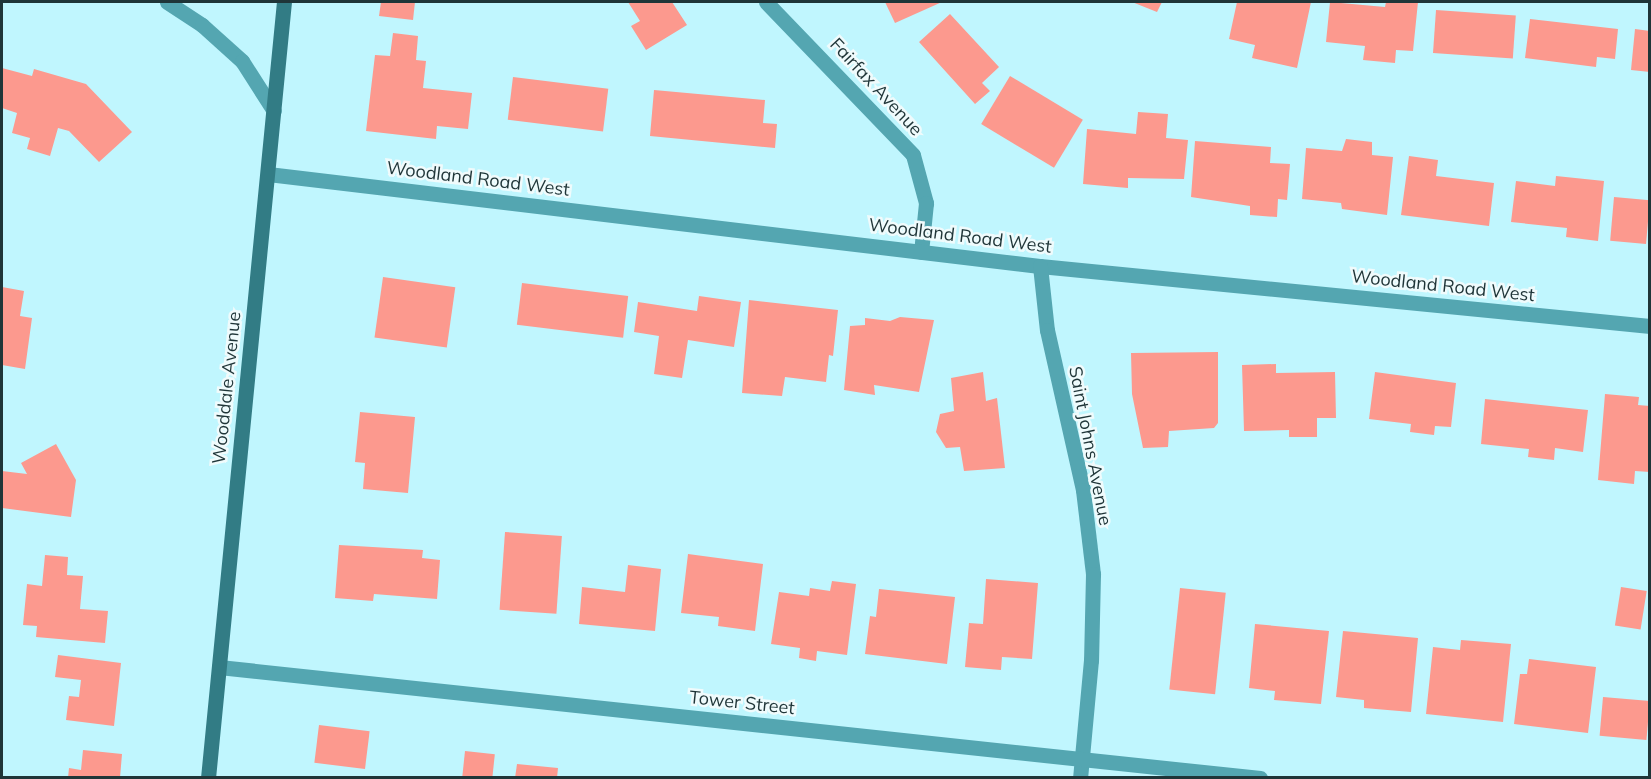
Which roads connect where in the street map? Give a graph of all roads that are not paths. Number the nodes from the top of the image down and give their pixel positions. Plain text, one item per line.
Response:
1 (167, 2) edge
2 (284, 2) edge
3 (766, 2) edge
4 (274, 111) junction
5 (268, 174) junction
6 (921, 252) junction
7 (1040, 266) junction
8 (1650, 326) edge
9 (219, 667) junction
10 (1082, 759) junction
11 (208, 777) edge
12 (1080, 777) edge
13 (1260, 777) edge

1 - 4 street
2 - 4 street, Wooddale Avenue
3 - 6 street, Fairfax Avenue
4 - 5 street, Wooddale Avenue
5 - 6 street, Woodland Road West
5 - 9 street, Wooddale Avenue
6 - 7 street, Woodland Road West
7 - 8 street, Woodland Road West
7 - 10 street, Saint Johns Avenue
9 - 10 street, Tower Street
9 - 11 street, Wooddale Avenue
10 - 12 street, Saint Johns Avenue
10 - 13 street, Tower Street

